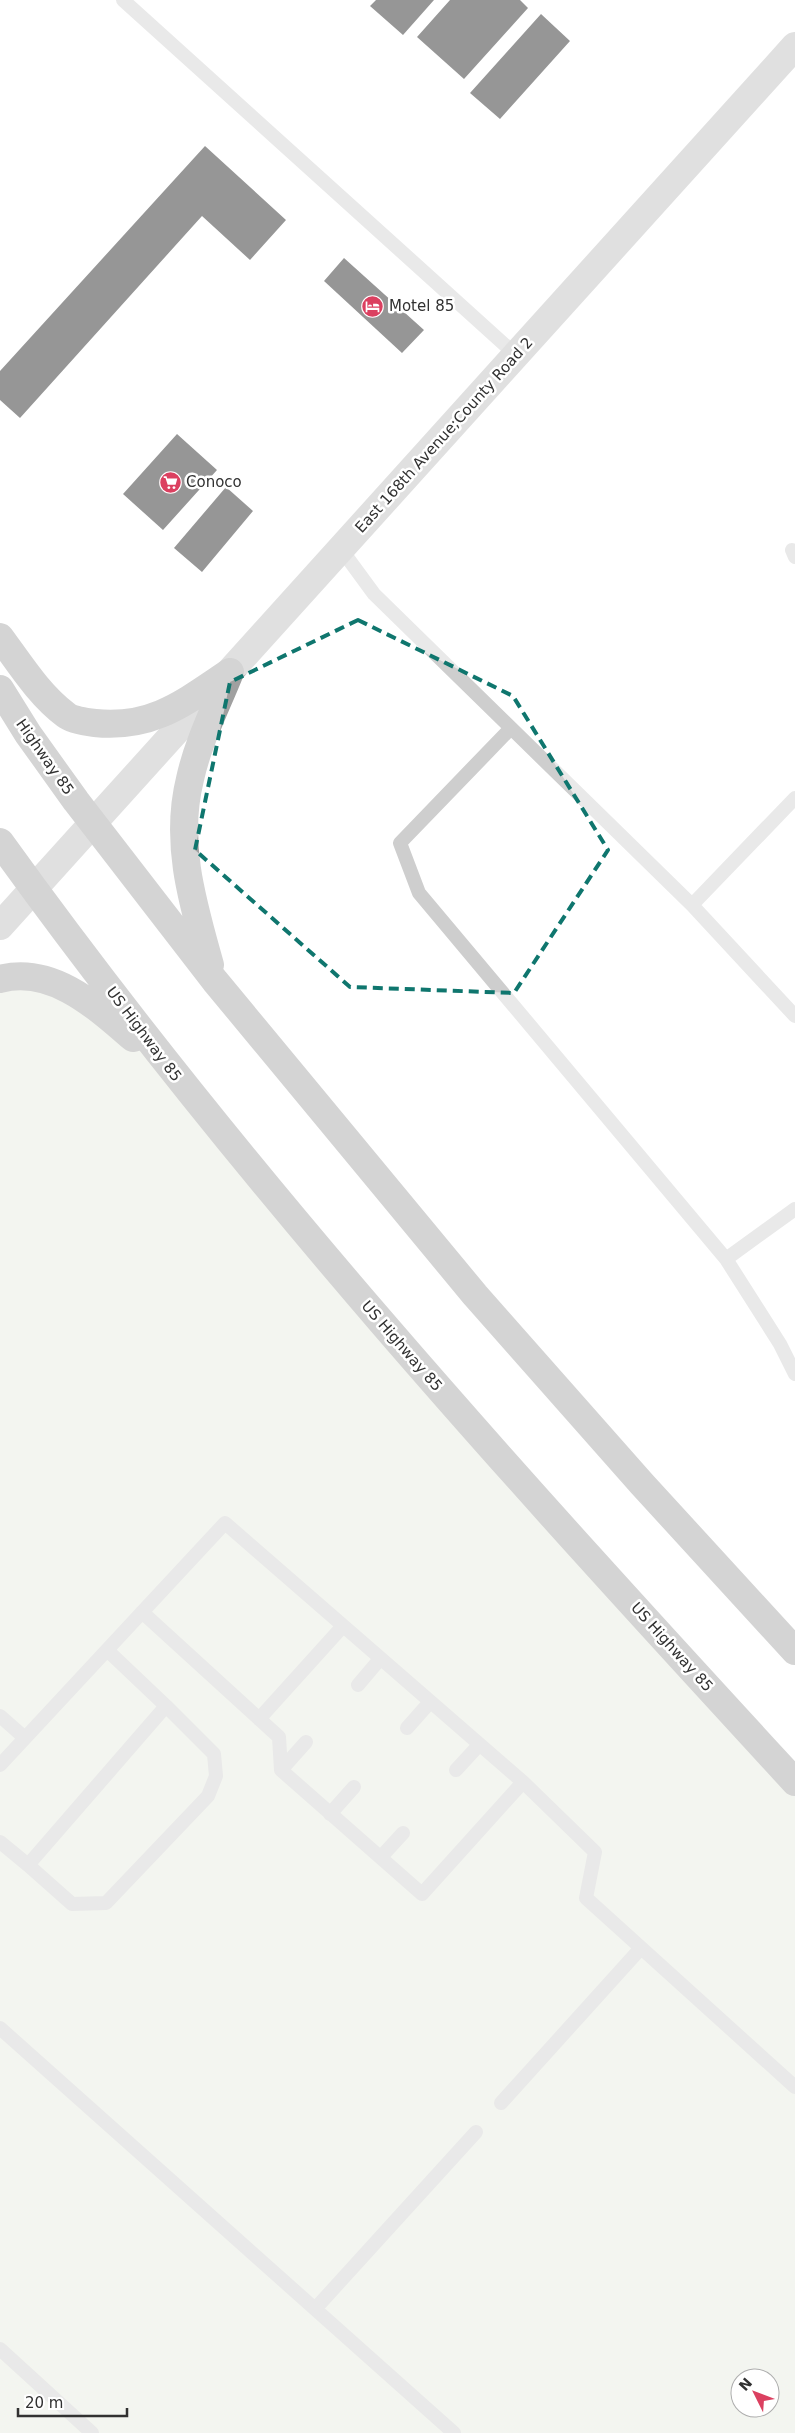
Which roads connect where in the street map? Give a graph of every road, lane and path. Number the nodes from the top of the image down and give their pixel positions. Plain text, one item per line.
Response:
1 (123, 0) edge
2 (795, 46) edge
3 (516, 355) junction
4 (341, 549) junction
5 (0, 637) edge
6 (230, 672) junction
7 (0, 690) edge
8 (511, 728) junction
9 (795, 798) edge
10 (93, 823) junction
11 (0, 842) edge
12 (34, 889) junction
13 (692, 905) junction
14 (0, 926) edge
15 (0, 979) edge
16 (215, 981) junction
17 (795, 1016) edge
18 (175, 1076) junction
19 (795, 1209) edge
20 (726, 1259) junction
21 (795, 1374) edge
22 (142, 1612) junction
23 (343, 1626) junction
24 (107, 1650) junction
25 (795, 1650) edge
26 (380, 1660) junction
27 (358, 1685) dead end
28 (430, 1702) junction
29 (166, 1706) junction
30 (0, 1716) edge
31 (259, 1719) junction
32 (407, 1728) dead end
33 (24, 1738) junction
34 (306, 1742) dead end
35 (479, 1745) junction
36 (0, 1765) edge
37 (280, 1770) junction
38 (456, 1770) dead end
39 (522, 1782) junction
40 (795, 1782) edge
41 (354, 1787) dead end
42 (330, 1814) junction
43 (403, 1833) dead end
44 (0, 1842) edge
45 (381, 1858) junction
46 (28, 1866) junction
47 (641, 1948) junction
48 (0, 2028) edge
49 (795, 2087) edge
50 (502, 2104) dead end
51 (476, 2132) dead end
52 (315, 2309) junction
53 (0, 2349) edge
54 (92, 2433) edge
55 (454, 2433) edge

1 - 3 lane
2 - 3 main road, East 168th Avenue;County Road 2
3 - 4 main road, East 168th Avenue;County Road 2
4 - 6 main road, East 168th Avenue;County Road 2
4 - 8 lane
5 - 6 highway
6 - 10 main road, East 168th Avenue;County Road 2
6 - 16 highway
7 - 10 highway, Highway 85
8 - 13 lane
8 - 20 lane
9 - 13 lane
10 - 12 main road, East 168th Avenue;County Road 2
10 - 16 highway
11 - 12 highway
12 - 14 main road, East 168th Avenue;County Road 2
12 - 18 highway, US Highway 85
13 - 17 lane
15 - 18 highway
16 - 25 highway
18 - 40 highway, US Highway 85
19 - 20 lane
20 - 21 lane
22 - 23 lane
22 - 24 lane
22 - 31 lane
23 - 26 lane
23 - 31 lane
24 - 29 lane
24 - 33 lane
26 - 27 lane
26 - 28 lane
28 - 32 lane
28 - 35 lane
29 - 46 lane
29 - 46 lane
30 - 33 lane
31 - 37 lane
33 - 36 lane
34 - 37 lane
35 - 38 lane
35 - 39 lane
37 - 42 lane
39 - 45 lane
39 - 47 lane
41 - 42 lane
42 - 45 lane
43 - 45 lane
44 - 46 lane
47 - 49 lane
47 - 50 lane
48 - 52 lane
51 - 52 lane
52 - 55 lane
53 - 54 lane

